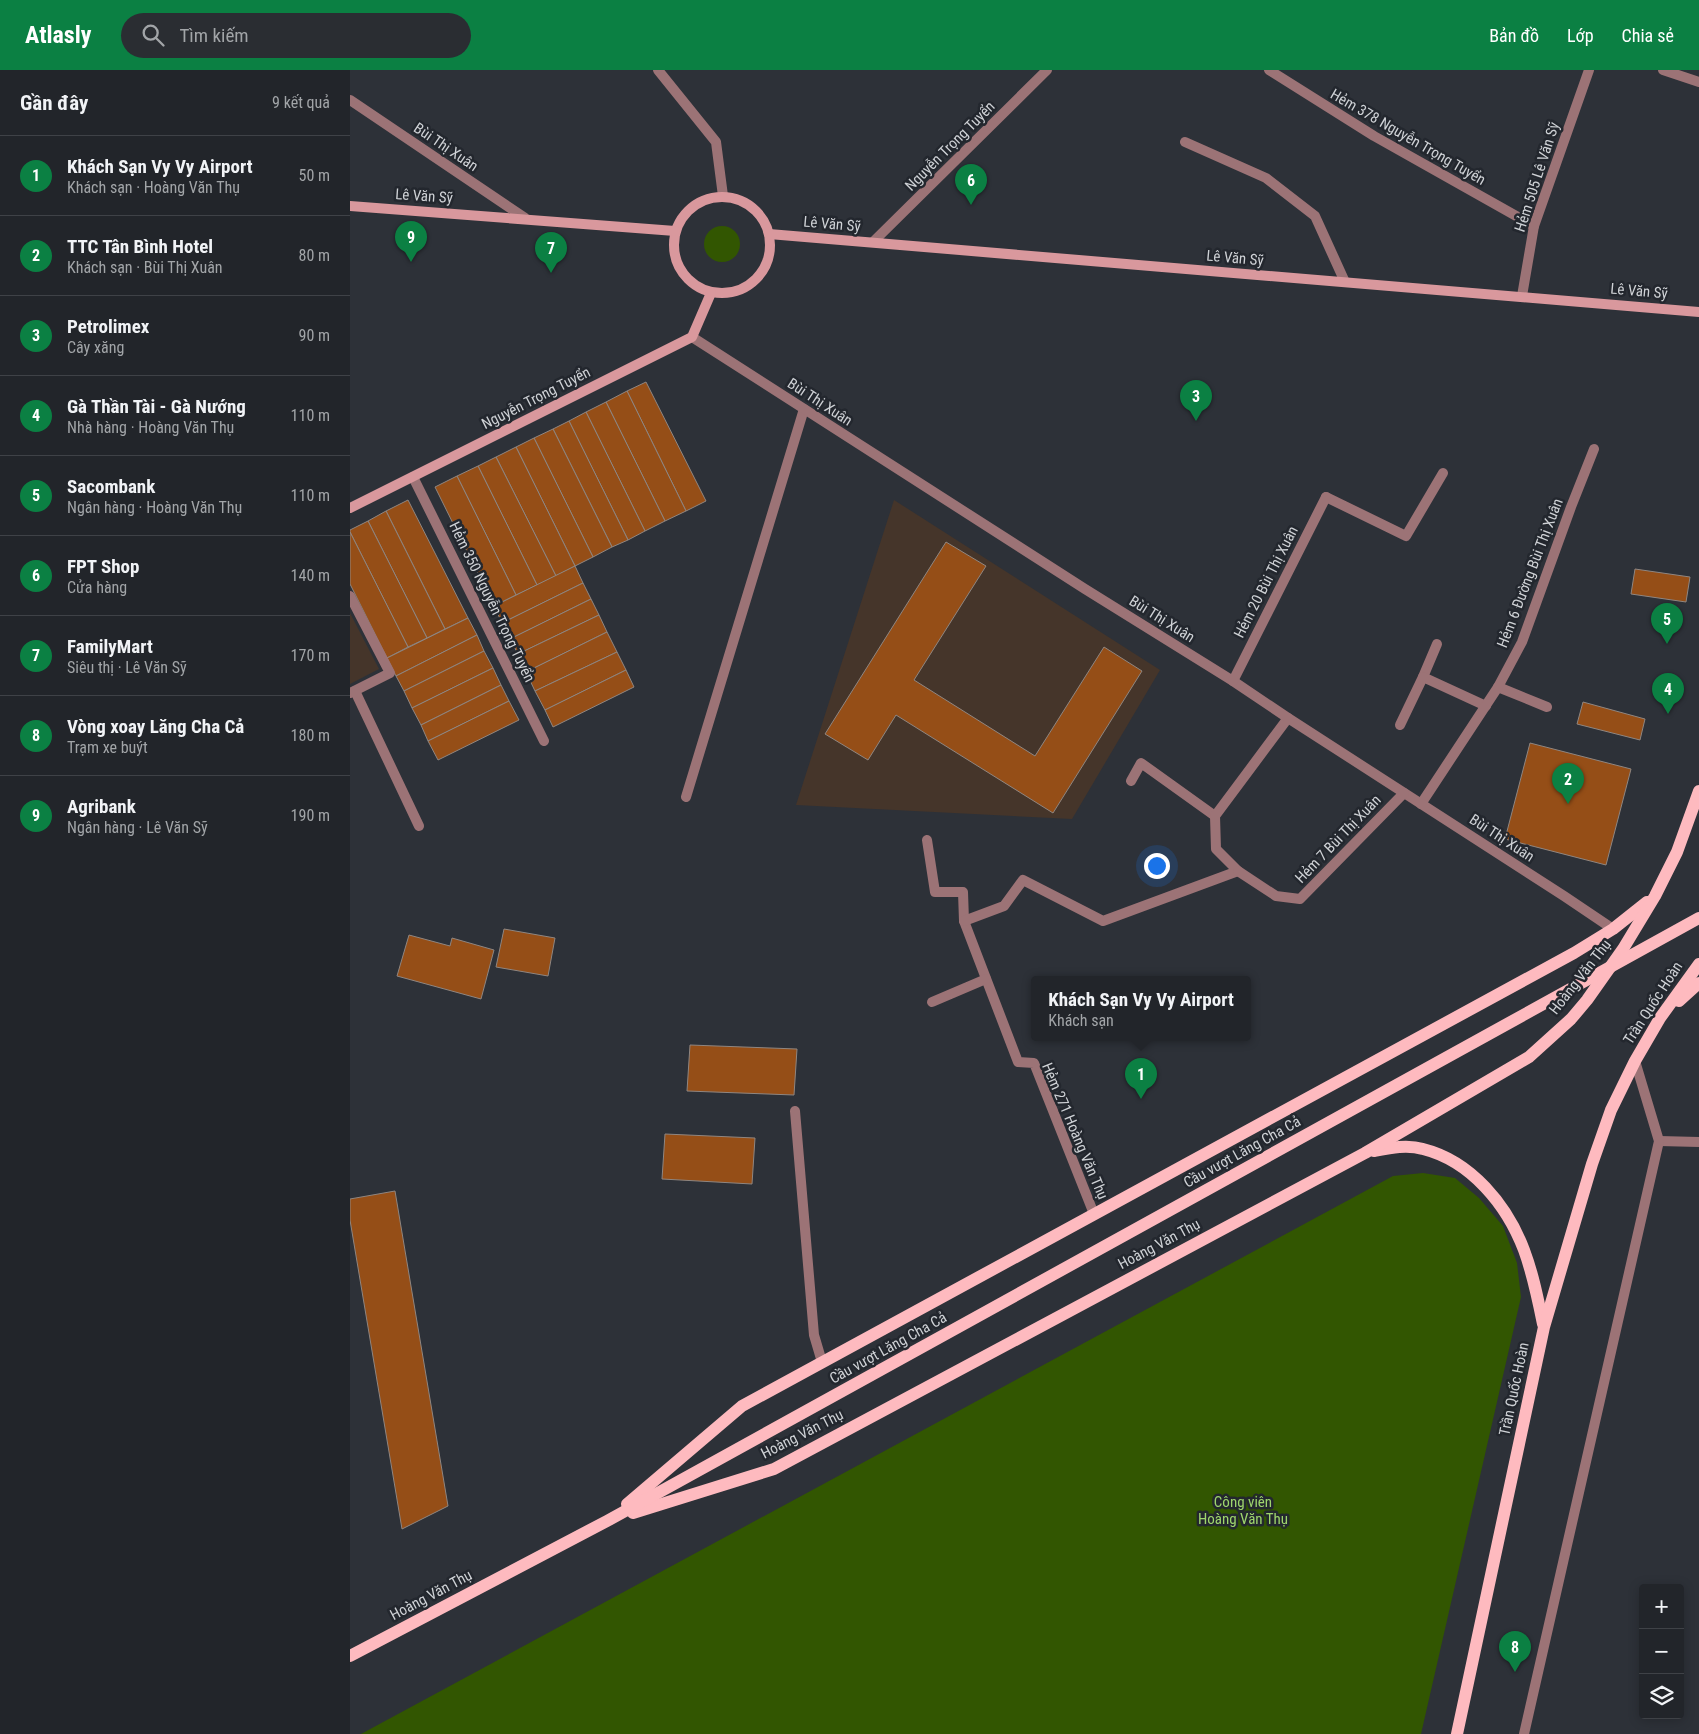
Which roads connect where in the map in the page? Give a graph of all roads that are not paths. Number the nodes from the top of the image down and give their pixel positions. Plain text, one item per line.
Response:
1 (658, 70) edge
2 (1046, 70) edge
3 (1269, 70) edge
4 (1589, 70) edge
5 (1663, 70) edge
6 (1699, 82) edge
7 (350, 100) edge
8 (1185, 142) dead end
9 (722, 196) junction
10 (350, 206) edge
11 (525, 218) junction
12 (1534, 226) junction
13 (675, 231) junction
14 (770, 234) junction
15 (873, 242) junction
16 (1345, 282) junction
17 (711, 292) junction
18 (1522, 296) junction
19 (1699, 312) edge
20 (692, 337) junction
21 (804, 409) junction
22 (1594, 449) dead end
23 (1443, 472) dead end
24 (413, 477) junction
25 (350, 508) edge
26 (350, 596) edge
27 (1437, 644) dead end
28 (1423, 677) junction
29 (1233, 681) junction
30 (1498, 687) junction
31 (352, 692) edge
32 (1486, 706) junction
33 (1547, 707) dead end
34 (1288, 718) junction
35 (1400, 726) dead end
36 (544, 741) dead end
37 (1131, 781) dead end
38 (1699, 792) edge
39 (1404, 793) junction
40 (686, 796) dead end
41 (1421, 804) junction
42 (1215, 816) junction
43 (419, 826) dead end
44 (927, 840) dead end
45 (1238, 871) junction
46 (1655, 896) junction
47 (1699, 918) edge
48 (964, 921) junction
49 (1613, 929) junction
50 (1699, 964) edge
51 (986, 979) junction
52 (1699, 983) edge
53 (932, 1002) dead end
54 (1660, 1018) junction
55 (1635, 1061) junction
56 (795, 1110) dead end
57 (1659, 1141) junction
58 (1699, 1142) edge
59 (1365, 1153) junction
60 (1094, 1214) junction
61 (1544, 1327) junction
62 (822, 1362) junction
63 (802, 1414) joint
64 (607, 1521) junction
65 (350, 1656) edge
66 (1458, 1734) edge
67 (1524, 1734) edge

1 - 9 street
2 - 15 street, Nguyễn Trọng Tuyển
3 - 12 street, Hẻm 378 Nguyễn Trọng Tuyển
4 - 12 street, Hẻm 505 Lê Văn Sỹ
5 - 6 street
7 - 11 street, Bùi Thị Xuân
8 - 16 street
9 - 13 main road
9 - 14 main road
10 - 11 main road, Lê Văn Sỹ
11 - 13 main road, Lê Văn Sỹ
12 - 18 street, Hẻm 505 Lê Văn Sỹ
13 - 17 main road
14 - 15 main road, Lê Văn Sỹ
14 - 17 main road
15 - 16 main road, Lê Văn Sỹ
16 - 18 main road, Lê Văn Sỹ
17 - 20 main road
18 - 19 main road, Lê Văn Sỹ
20 - 21 street, Bùi Thị Xuân
20 - 24 main road, Nguyễn Trọng Tuyển
21 - 29 street, Bùi Thị Xuân
21 - 40 street
22 - 30 street, Hẻm 6 Đường Bùi Thị Xuân
23 - 29 street, Hẻm 20 Bùi Thị Xuân
24 - 25 main road, Nguyễn Trọng Tuyển
24 - 36 street, Hẻm 350 Nguyễn Trọng Tuyển
26 - 31 street
27 - 28 street
28 - 32 street
28 - 35 street
29 - 34 street, Bùi Thị Xuân
30 - 32 street, Hẻm 6 Đường Bùi Thị Xuân
30 - 33 street
31 - 43 street
32 - 41 street, Hẻm 6 Đường Bùi Thị Xuân
34 - 39 street, Bùi Thị Xuân
34 - 42 street
37 - 42 street
38 - 46 main road, Hoàng Văn Thụ
39 - 41 street, Bùi Thị Xuân
39 - 45 street, Hẻm 7 Bùi Thị Xuân
41 - 49 street, Bùi Thị Xuân
42 - 45 street
44 - 48 street, Hẻm 271 Hoàng Văn Thụ
45 - 48 street
46 - 49 main road, Hoàng Văn Thụ
46 - 59 main road, Hoàng Văn Thụ
47 - 63 main road, Cầu vượt Lăng Cha Cả
48 - 51 street, Hẻm 271 Hoàng Văn Thụ
49 - 60 main road, Hoàng Văn Thụ
50 - 54 main road, Trần Quốc Hoàn
51 - 53 street
51 - 60 street, Hẻm 271 Hoàng Văn Thụ
52 - 54 main road
54 - 55 main road, Trần Quốc Hoàn
55 - 57 street, Trần Quốc Hoàn
55 - 61 main road, Trần Quốc Hoàn
56 - 62 street
57 - 58 street
57 - 67 street, Trần Quốc Hoàn
59 - 61 main road
59 - 64 main road, Hoàng Văn Thụ
60 - 62 main road, Hoàng Văn Thụ
61 - 66 main road, Trần Quốc Hoàn
62 - 64 main road, Hoàng Văn Thụ
63 - 64 main road, Hoàng Văn Thụ
64 - 65 main road, Hoàng Văn Thụ

